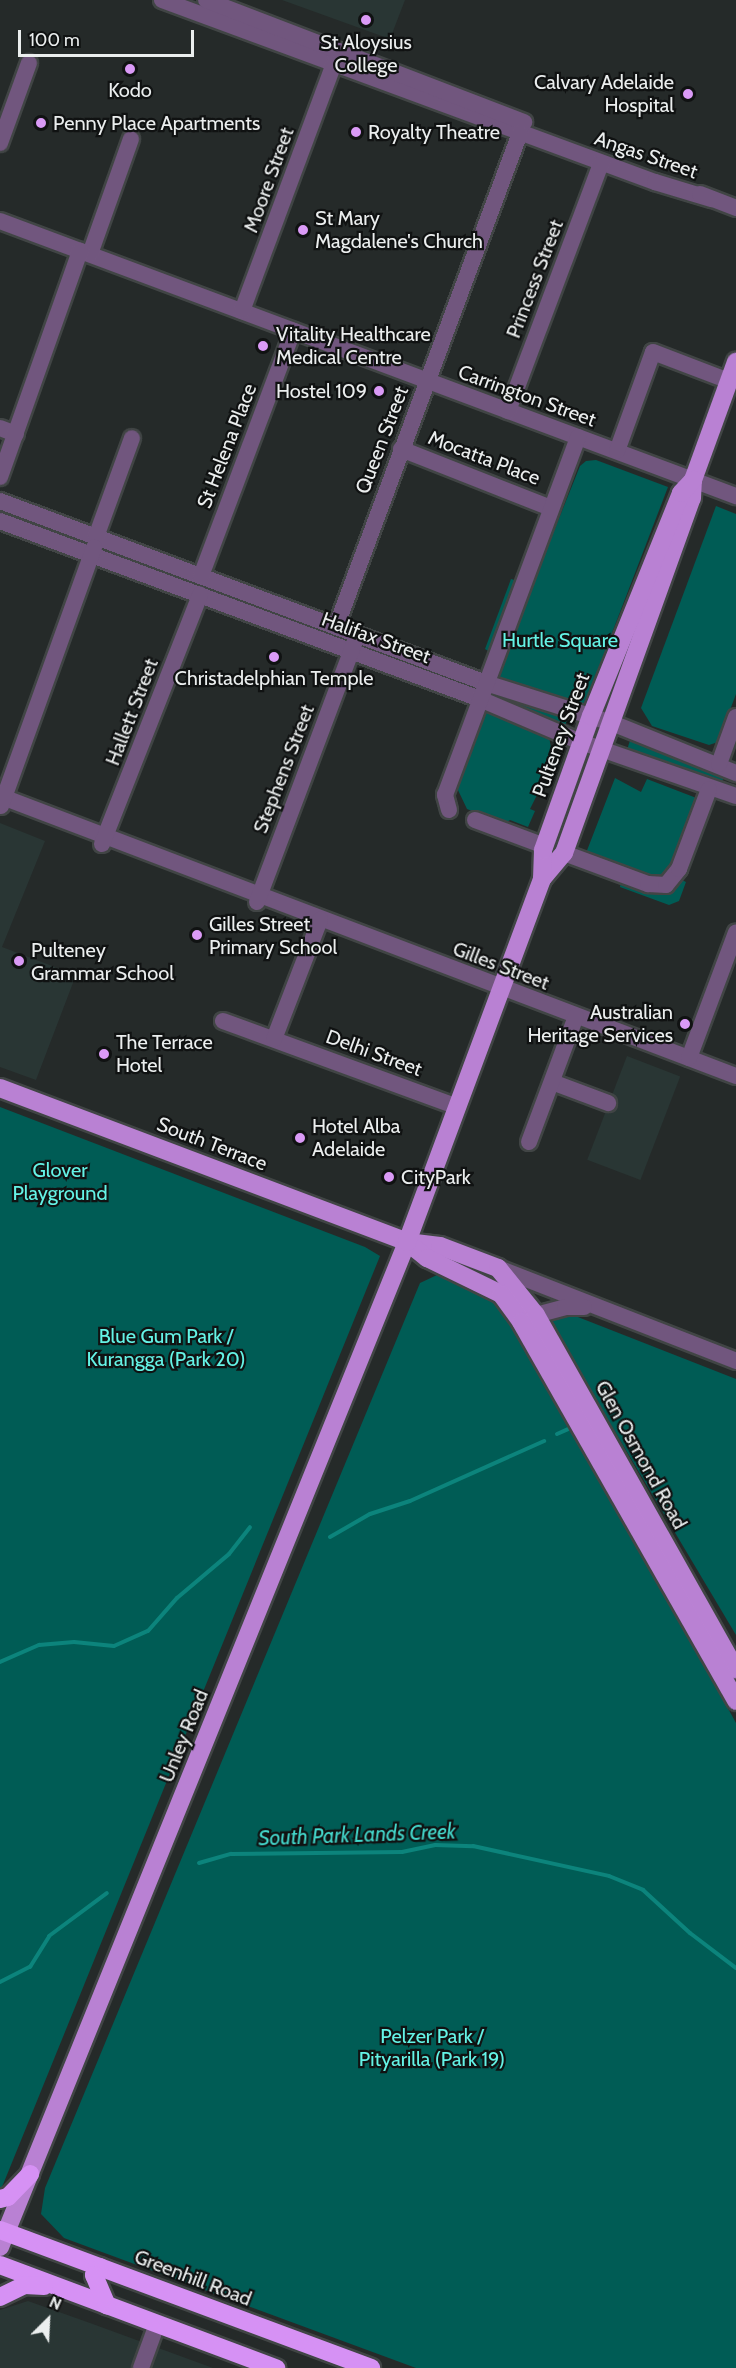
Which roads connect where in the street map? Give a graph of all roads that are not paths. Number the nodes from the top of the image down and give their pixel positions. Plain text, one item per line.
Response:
1 (162, 0) edge
2 (206, 0) edge
3 (29, 63) dead end
4 (334, 64) junction
5 (520, 133) junction
6 (131, 139) dead end
7 (0, 143) edge
8 (601, 162) junction
9 (711, 199) junction
10 (736, 208) edge
11 (0, 221) edge
12 (85, 253) junction
13 (242, 311) junction
14 (293, 331) junction
15 (736, 362) edge
16 (427, 381) junction
17 (729, 381) junction
18 (508, 411) junction
19 (8, 431) edge
20 (578, 437) junction
21 (132, 438) dead end
22 (401, 449) junction
23 (617, 452) junction
24 (0, 477) edge
25 (693, 480) junction
26 (736, 496) edge
27 (0, 501) edge
28 (552, 508) junction
29 (0, 521) edge
30 (97, 537) junction
31 (92, 555) junction
32 (201, 576) junction
33 (200, 595) junction
34 (336, 627) junction
35 (357, 635) junction
36 (351, 651) junction
37 (483, 691) junction
38 (591, 716) junction
39 (736, 717) edge
40 (612, 723) junction
41 (581, 742) junction
42 (602, 750) junction
43 (719, 764) junction
44 (736, 773) edge
45 (709, 789) junction
46 (736, 796) edge
47 (1, 801) edge
48 (449, 810) dead end
49 (474, 820) dead end
50 (104, 840) junction
51 (544, 846) junction
52 (564, 853) junction
53 (542, 879) junction
54 (258, 898) junction
55 (320, 920) junction
56 (736, 932) edge
57 (503, 988) junction
58 (576, 1016) junction
59 (223, 1021) dead end
60 (274, 1039) junction
61 (689, 1058) junction
62 (736, 1076) edge
63 (552, 1082) junction
64 (0, 1088) edge
65 (608, 1103) dead end
66 (458, 1107) junction
67 (529, 1142) dead end
68 (407, 1242) junction
69 (498, 1269) junction
70 (597, 1308) junction
71 (529, 1318) junction
72 (736, 1361) edge
73 (602, 1449) junction
74 (736, 1670) edge
75 (736, 1701) edge
76 (30, 2174) junction
77 (0, 2199) edge
78 (2, 2236) edge
79 (0, 2265) edge
80 (100, 2267) junction
81 (58, 2287) junction
82 (0, 2297) edge
83 (107, 2305) junction
84 (158, 2324) junction
85 (320, 2350) junction
86 (141, 2368) edge
87 (276, 2368) edge
88 (338, 2368) edge
89 (371, 2368) edge

1 - 4 street, Angas Street
2 - 9 street, Angas Street
3 - 7 street
4 - 5 street, Angas Street
4 - 13 street, Moore Street
5 - 8 street, Angas Street
5 - 16 street, Queen Street
6 - 12 street
8 - 9 street, Angas Street
8 - 18 street, Princess Street
9 - 10 street, Angas Street
11 - 12 street, Carrington Street
12 - 13 street, Carrington Street
12 - 19 street
13 - 14 street, Carrington Street
14 - 16 street, Carrington Street
14 - 32 street, St Helena Place
15 - 17 main road, Pulteney Street
16 - 18 street, Carrington Street
16 - 22 street, Queen Street
17 - 23 street
17 - 25 main road, Pulteney Street
18 - 20 street, Carrington Street
19 - 24 street
20 - 23 street, Carrington Street
20 - 28 street
21 - 30 street
22 - 28 street, Mocatta Place
22 - 34 street, Queen Street
23 - 25 street, Carrington Street
25 - 26 street, Carrington Street
25 - 38 main road, Pulteney Street
25 - 40 main road, Pulteney Street
27 - 30 street, Halifax Street
28 - 37 street
29 - 31 street, Halifax Street
30 - 31 street
30 - 32 street, Halifax Street
31 - 33 street, Halifax Street
31 - 47 street
32 - 34 street, Halifax Street
33 - 36 street, Halifax Street
33 - 50 street, Hallett Street
34 - 35 street, Halifax Street
35 - 36 street, Stephens Street
35 - 37 street, Halifax Street
36 - 37 street, Halifax Street
36 - 54 street, Stephens Street
37 - 38 street, Halifax Street
37 - 41 street, Halifax Street
37 - 48 street
38 - 40 street, Halifax Street
38 - 41 main road, Pulteney Street
39 - 43 street
40 - 42 main road, Pulteney Street
40 - 43 street, Halifax Street
41 - 42 street, Halifax Street
41 - 51 main road, Pulteney Street
42 - 45 street, Halifax Street
42 - 52 main road, Pulteney Street
43 - 44 street, Halifax Street
45 - 46 street, Halifax Street
45 - 52 street
47 - 50 street, Gilles Street
49 - 51 street
50 - 54 street, Gilles Street
51 - 53 main road, Pulteney Street
52 - 53 main road, Pulteney Street
53 - 57 main road, Pulteney Street
54 - 55 street, Gilles Street
55 - 57 street, Gilles Street
55 - 60 street
56 - 61 street
57 - 58 street, Gilles Street
57 - 66 main road, Pulteney Street
58 - 61 street, Gilles Street
58 - 63 street
59 - 60 street, Delhi Street
60 - 66 street, Delhi Street
61 - 62 street, Gilles Street
63 - 65 street
63 - 67 street
64 - 68 main road, South Terrace
66 - 68 main road, Pulteney Street
68 - 69 main road, South Terrace
68 - 71 main road, South Terrace
68 - 76 main road, Unley Road
69 - 70 street, South Terrace
69 - 71 main road, Glen Osmond Road
70 - 71 street, South Terrace
70 - 72 street, South Terrace
71 - 73 main road, Glen Osmond Road
73 - 74 main road, Glen Osmond Road
73 - 75 main road, Glen Osmond Road
76 - 77 highway
76 - 78 main road, Unley Road
78 - 80 highway, Greenhill Road
79 - 81 highway
80 - 83 highway
80 - 85 highway, Greenhill Road
81 - 82 highway
81 - 83 highway
83 - 84 highway
84 - 86 street
84 - 87 highway
85 - 88 highway
85 - 89 highway, Greenhill Road

